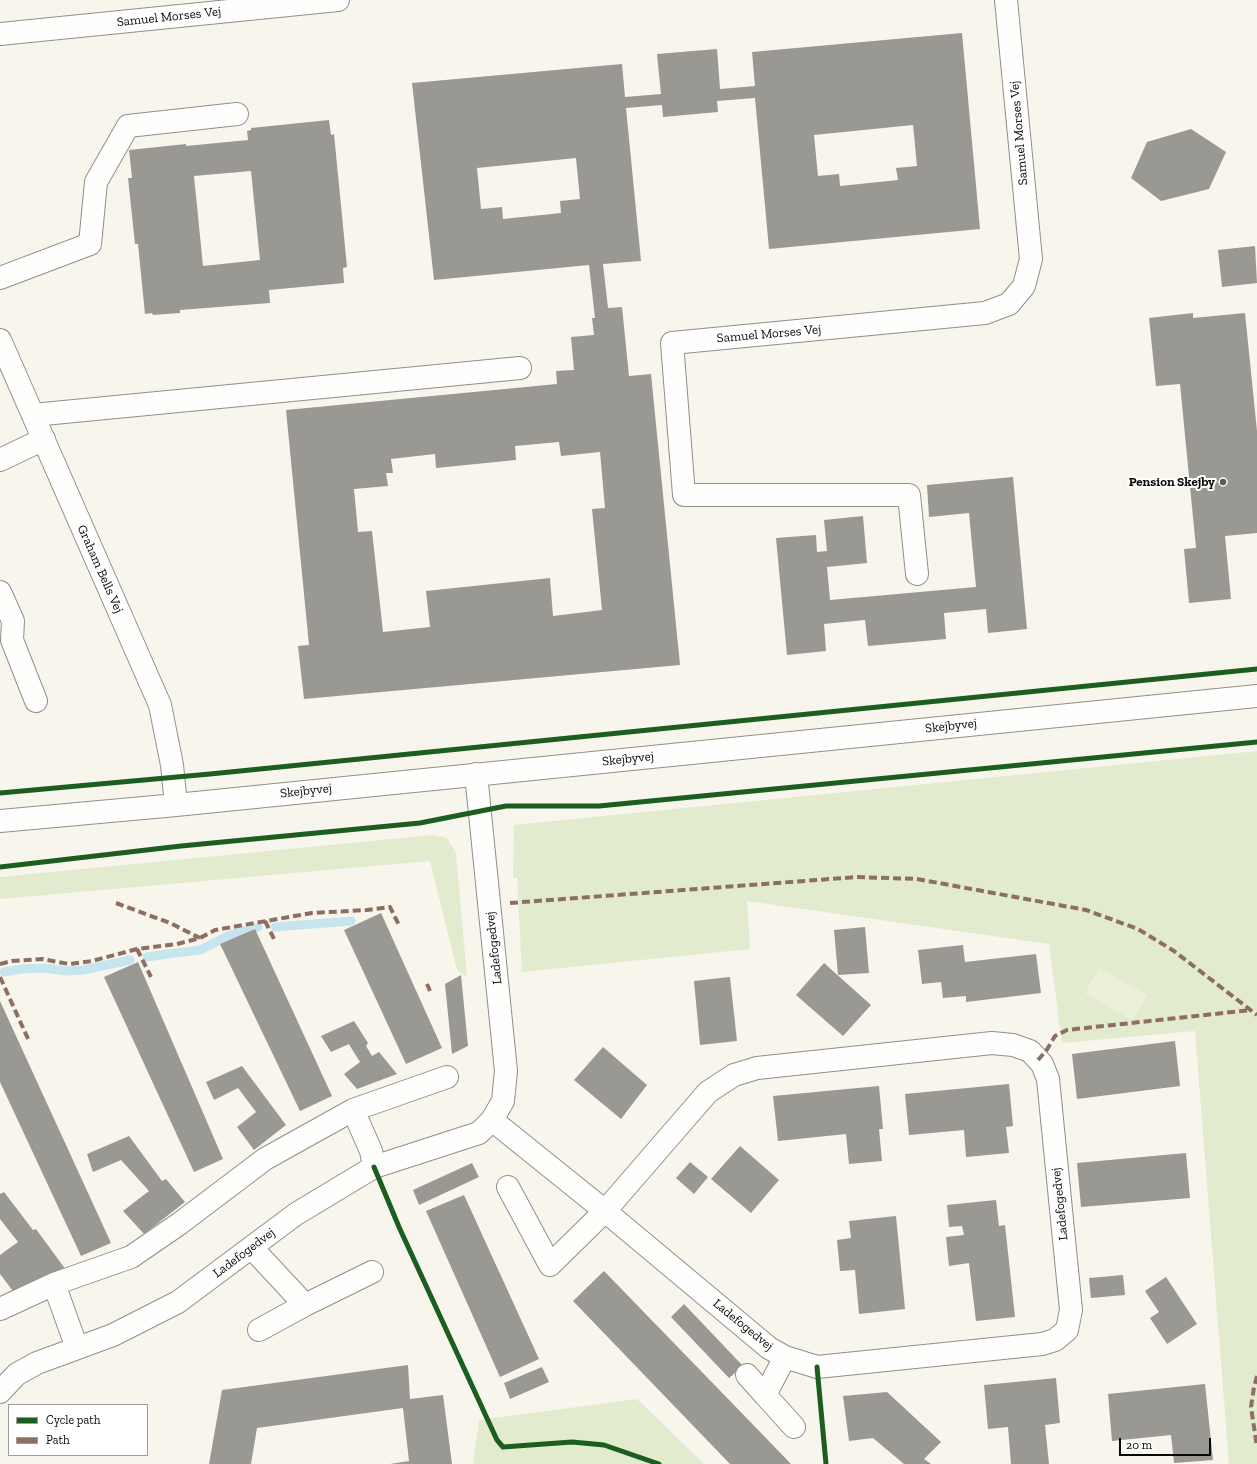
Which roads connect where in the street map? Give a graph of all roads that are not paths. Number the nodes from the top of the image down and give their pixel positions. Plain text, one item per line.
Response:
1 (338, 0) edge
2 (1006, 0) edge
3 (0, 34) edge
4 (237, 114) dead end
5 (0, 278) edge
6 (0, 340) edge
7 (520, 368) dead end
8 (33, 415) junction
9 (44, 439) junction
10 (0, 460) edge
11 (917, 574) dead end
12 (0, 592) edge
13 (1257, 696) edge
14 (36, 701) dead end
15 (476, 774) junction
16 (176, 805) junction
17 (0, 821) edge
18 (447, 1077) dead end
19 (353, 1110) junction
20 (492, 1120) junction
21 (374, 1167) junction
22 (508, 1187) dead end
23 (606, 1211) junction
24 (252, 1248) junction
25 (372, 1272) dead end
26 (54, 1284) junction
27 (305, 1305) junction
28 (0, 1309) edge
29 (259, 1330) dead end
30 (78, 1348) junction
31 (784, 1357) junction
32 (747, 1375) dead end
33 (0, 1392) edge
34 (765, 1395) junction
35 (794, 1427) dead end

1 - 3 street, Samuel Morses Vej
2 - 11 street, Samuel Morses Vej
4 - 5 street
6 - 8 street, Graham Bells Vej
7 - 8 street
8 - 9 street, Graham Bells Vej
9 - 10 street
9 - 16 street, Graham Bells Vej
12 - 14 street
13 - 15 street, Skejbyvej
15 - 16 street, Skejbyvej
15 - 20 street, Ladefogedvej
16 - 17 street, Skejbyvej
18 - 19 street
19 - 21 street
19 - 26 street
20 - 21 street, Ladefogedvej
20 - 23 street, Ladefogedvej
21 - 24 street, Ladefogedvej
22 - 23 street
23 - 31 street, Ladefogedvej
23 - 31 street, Ladefogedvej
24 - 27 street
24 - 30 street, Ladefogedvej
25 - 27 street
26 - 28 street
26 - 30 street
27 - 29 street
30 - 33 street, Ladefogedvej
31 - 34 street
32 - 34 street
34 - 35 street

